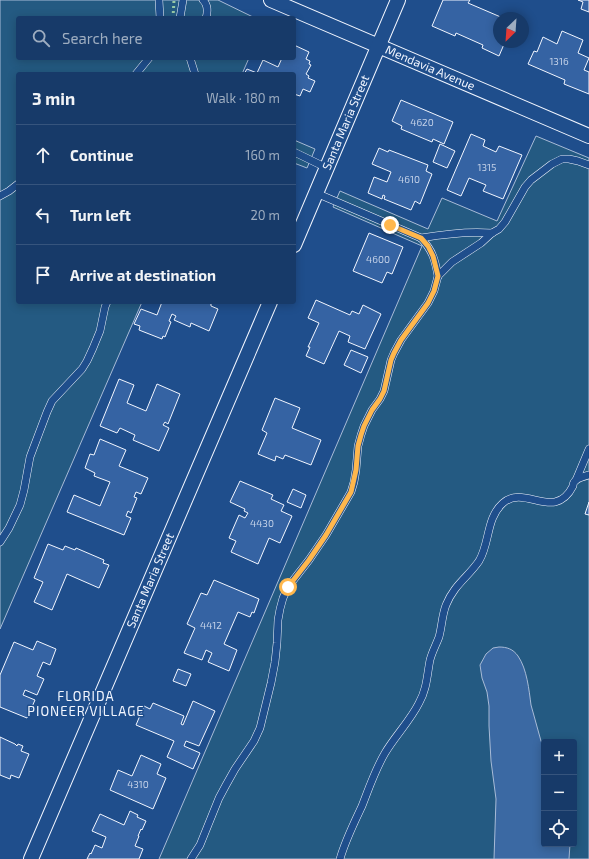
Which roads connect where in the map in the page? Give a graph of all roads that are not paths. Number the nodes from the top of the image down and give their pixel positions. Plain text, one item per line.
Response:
1 (159, 0) edge
2 (182, 0) edge
3 (203, 0) edge
4 (271, 0) edge
5 (398, 0) edge
6 (160, 16) edge
7 (180, 16) edge
8 (207, 16) edge
9 (379, 45) junction
10 (147, 60) edge
11 (191, 60) edge
12 (138, 72) edge
13 (195, 72) edge
14 (589, 136) edge
15 (296, 153) edge
16 (589, 165) edge
17 (327, 168) junction
18 (16, 186) edge
19 (316, 193) junction
20 (0, 196) edge
21 (492, 233) junction
22 (421, 238) junction
23 (296, 240) edge
24 (438, 276) junction
25 (106, 304) edge
26 (269, 304) edge
27 (589, 449) edge
28 (589, 475) edge
29 (576, 480) junction
30 (0, 542) edge
31 (31, 859) edge
32 (191, 859) edge
33 (340, 859) edge

1 - 6 lane
2 - 7 lane
3 - 8 lane
4 - 9 street, Mendavia Avenue
5 - 9 street, Santa Maria Street
9 - 14 street, Mendavia Avenue
9 - 17 street, Santa Maria Street
10 - 12 lane
11 - 13 lane
15 - 17 lane
16 - 21 lane
17 - 19 street, Santa Maria Street
18 - 20 lane
19 - 22 lane
19 - 23 street, Santa Maria Street
21 - 22 lane
21 - 24 lane
22 - 24 lane
24 - 32 lane
25 - 30 lane
26 - 31 street, Santa Maria Street
27 - 29 lane
28 - 29 lane
29 - 33 lane

